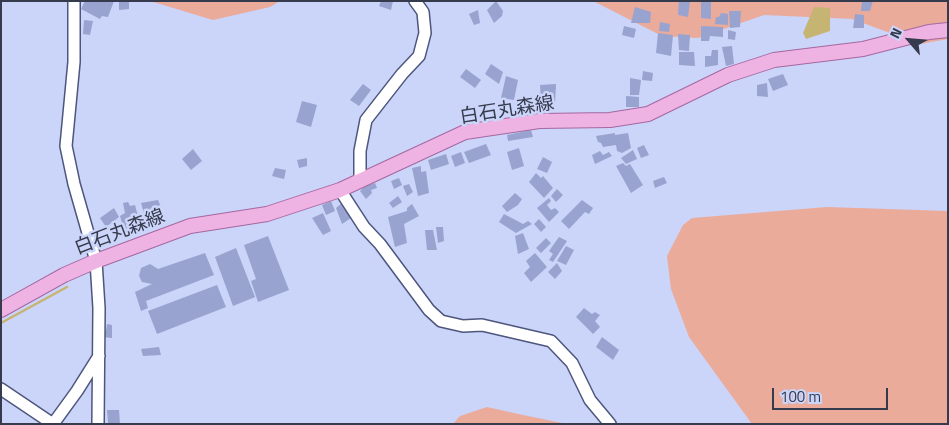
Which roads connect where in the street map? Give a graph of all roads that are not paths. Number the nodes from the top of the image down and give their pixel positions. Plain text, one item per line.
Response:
1 (74, 1) edge
2 (415, 1) edge
3 (948, 30) edge
4 (360, 180) junction
5 (340, 190) junction
6 (96, 261) junction
7 (1, 310) edge
8 (99, 356) junction
9 (1, 389) edge
10 (98, 424) edge
11 (610, 424) edge

1 - 6 street
2 - 4 street
3 - 4 main road, 白石丸森線
4 - 5 main road, 白石丸森線
5 - 6 main road, 白石丸森線
5 - 11 street
6 - 7 main road, 白石丸森線
6 - 8 street
8 - 9 street
8 - 10 street

